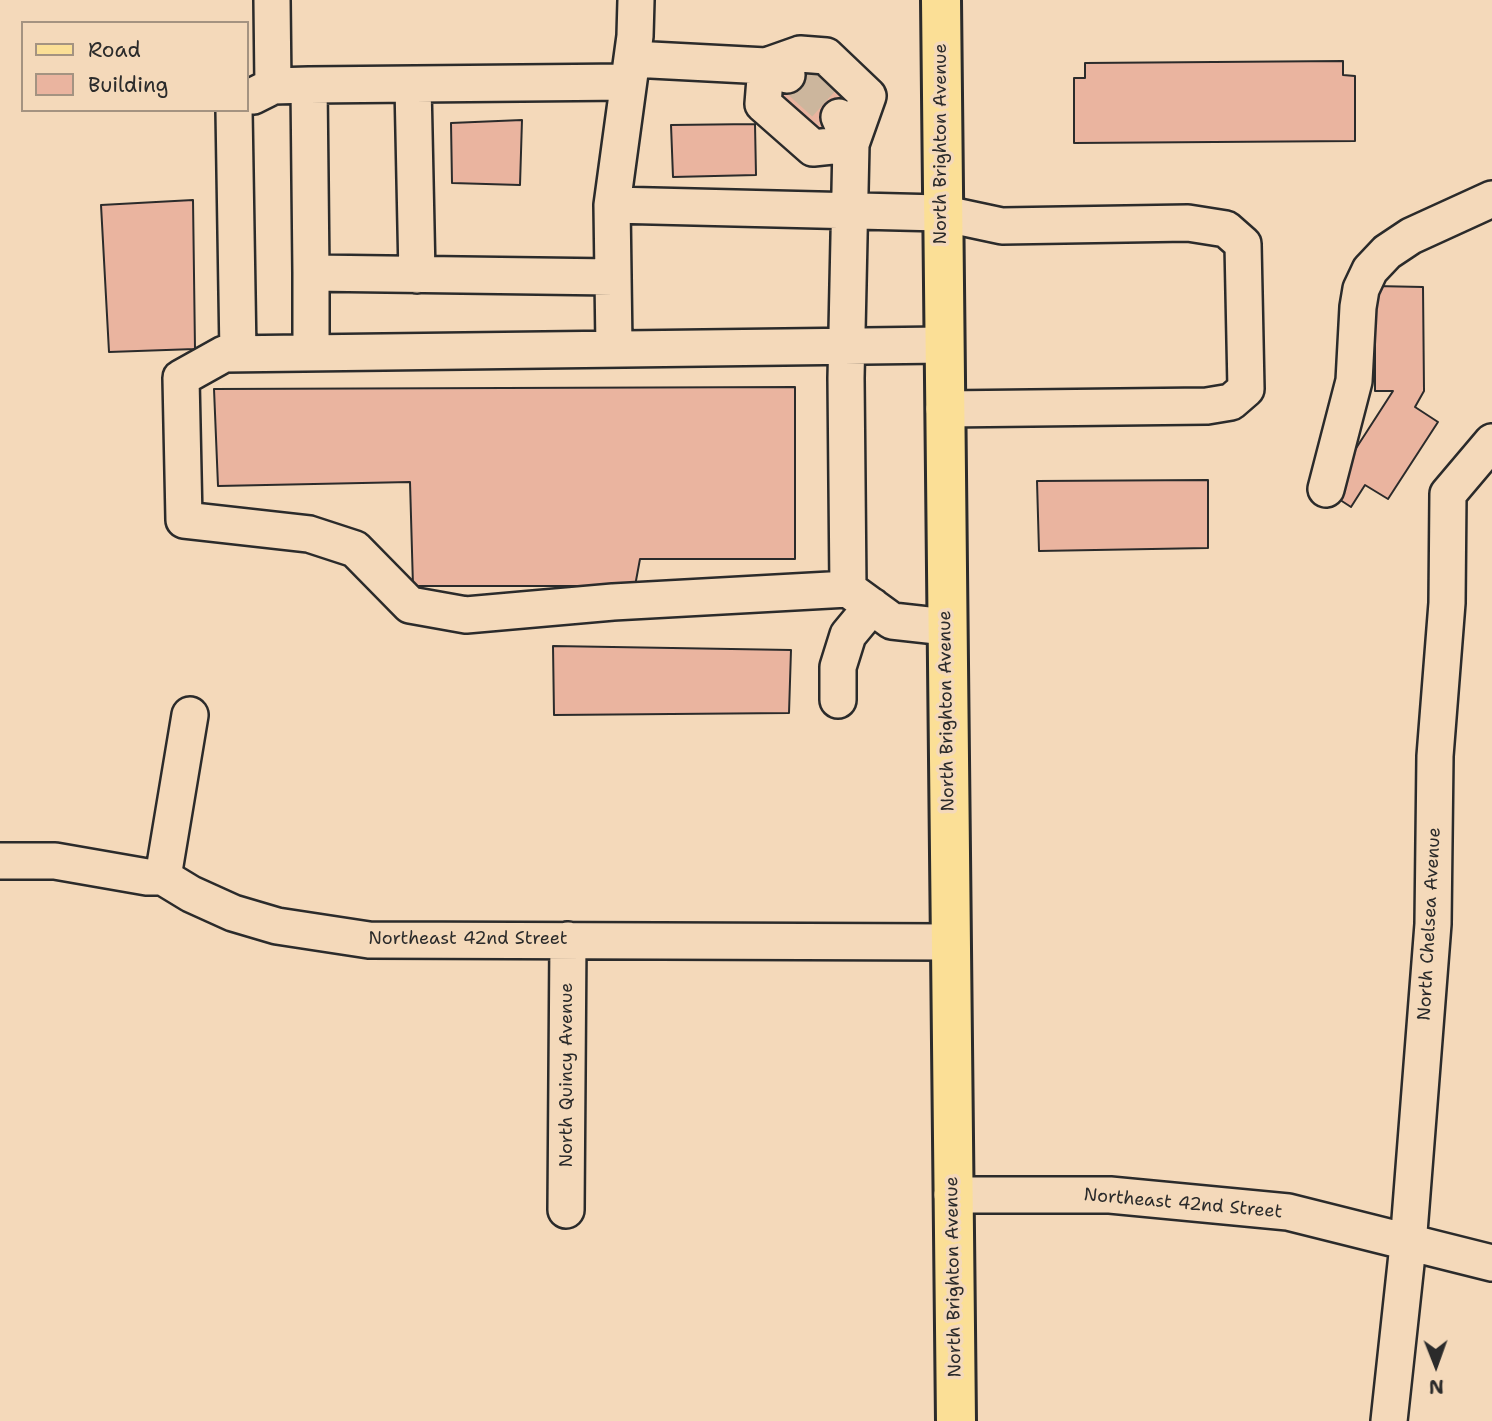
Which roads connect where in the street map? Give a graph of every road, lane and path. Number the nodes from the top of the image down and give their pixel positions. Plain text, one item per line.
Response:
1 (272, 0) edge
2 (636, 0) edge
3 (941, 0) edge
4 (766, 66) junction
5 (630, 71) junction
6 (798, 80) tunnel mouth
7 (309, 85) junction
8 (413, 85) junction
9 (260, 92) edge
10 (234, 112) edge
11 (845, 131) junction
12 (1492, 199) edge
13 (612, 205) junction
14 (851, 211) junction
15 (941, 213) junction
16 (311, 273) junction
17 (417, 275) junction
18 (613, 277) junction
19 (944, 345) junction
20 (614, 347) junction
21 (848, 347) junction
22 (311, 353) junction
23 (238, 354) junction
24 (944, 409) junction
25 (1492, 442) edge
26 (1326, 489) dead end
27 (860, 597) junction
28 (946, 627) junction
29 (838, 701) dead end
30 (190, 715) dead end
31 (0, 861) edge
32 (163, 877) junction
33 (568, 940) junction
34 (949, 942) junction
35 (953, 1195) junction
36 (566, 1210) dead end
37 (1408, 1245) junction
38 (1492, 1264) edge
39 (956, 1421) edge
40 (1389, 1421) edge

1 - 9 street
2 - 5 street
3 - 15 main road, North Brighton Avenue
4 - 5 street
4 - 6 street
4 - 11 street
4 - 11 street
5 - 8 street
5 - 13 street
7 - 8 street
7 - 9 street
7 - 16 street
8 - 17 street
10 - 23 street
11 - 14 street
12 - 26 street
13 - 14 street
13 - 18 street
14 - 15 street
14 - 21 street
15 - 19 main road, North Brighton Avenue
15 - 24 street
16 - 17 street
16 - 22 street
17 - 18 street
18 - 20 street
19 - 21 street
19 - 24 main road, North Brighton Avenue
20 - 21 street
20 - 22 street
21 - 27 street
22 - 23 street
23 - 27 street
24 - 28 main road, North Brighton Avenue
25 - 37 street, North Chelsea Avenue
27 - 28 street
27 - 29 street
28 - 34 main road, North Brighton Avenue
30 - 32 street
31 - 32 street, Northeast 42nd Street
32 - 33 street, Northeast 42nd Street
33 - 34 street, Northeast 42nd Street
33 - 36 street, North Quincy Avenue
34 - 35 main road, North Brighton Avenue
35 - 37 street, Northeast 42nd Street
35 - 39 main road, North Brighton Avenue
37 - 38 street, Northeast 42nd Street
37 - 40 street, North Chelsea Avenue

